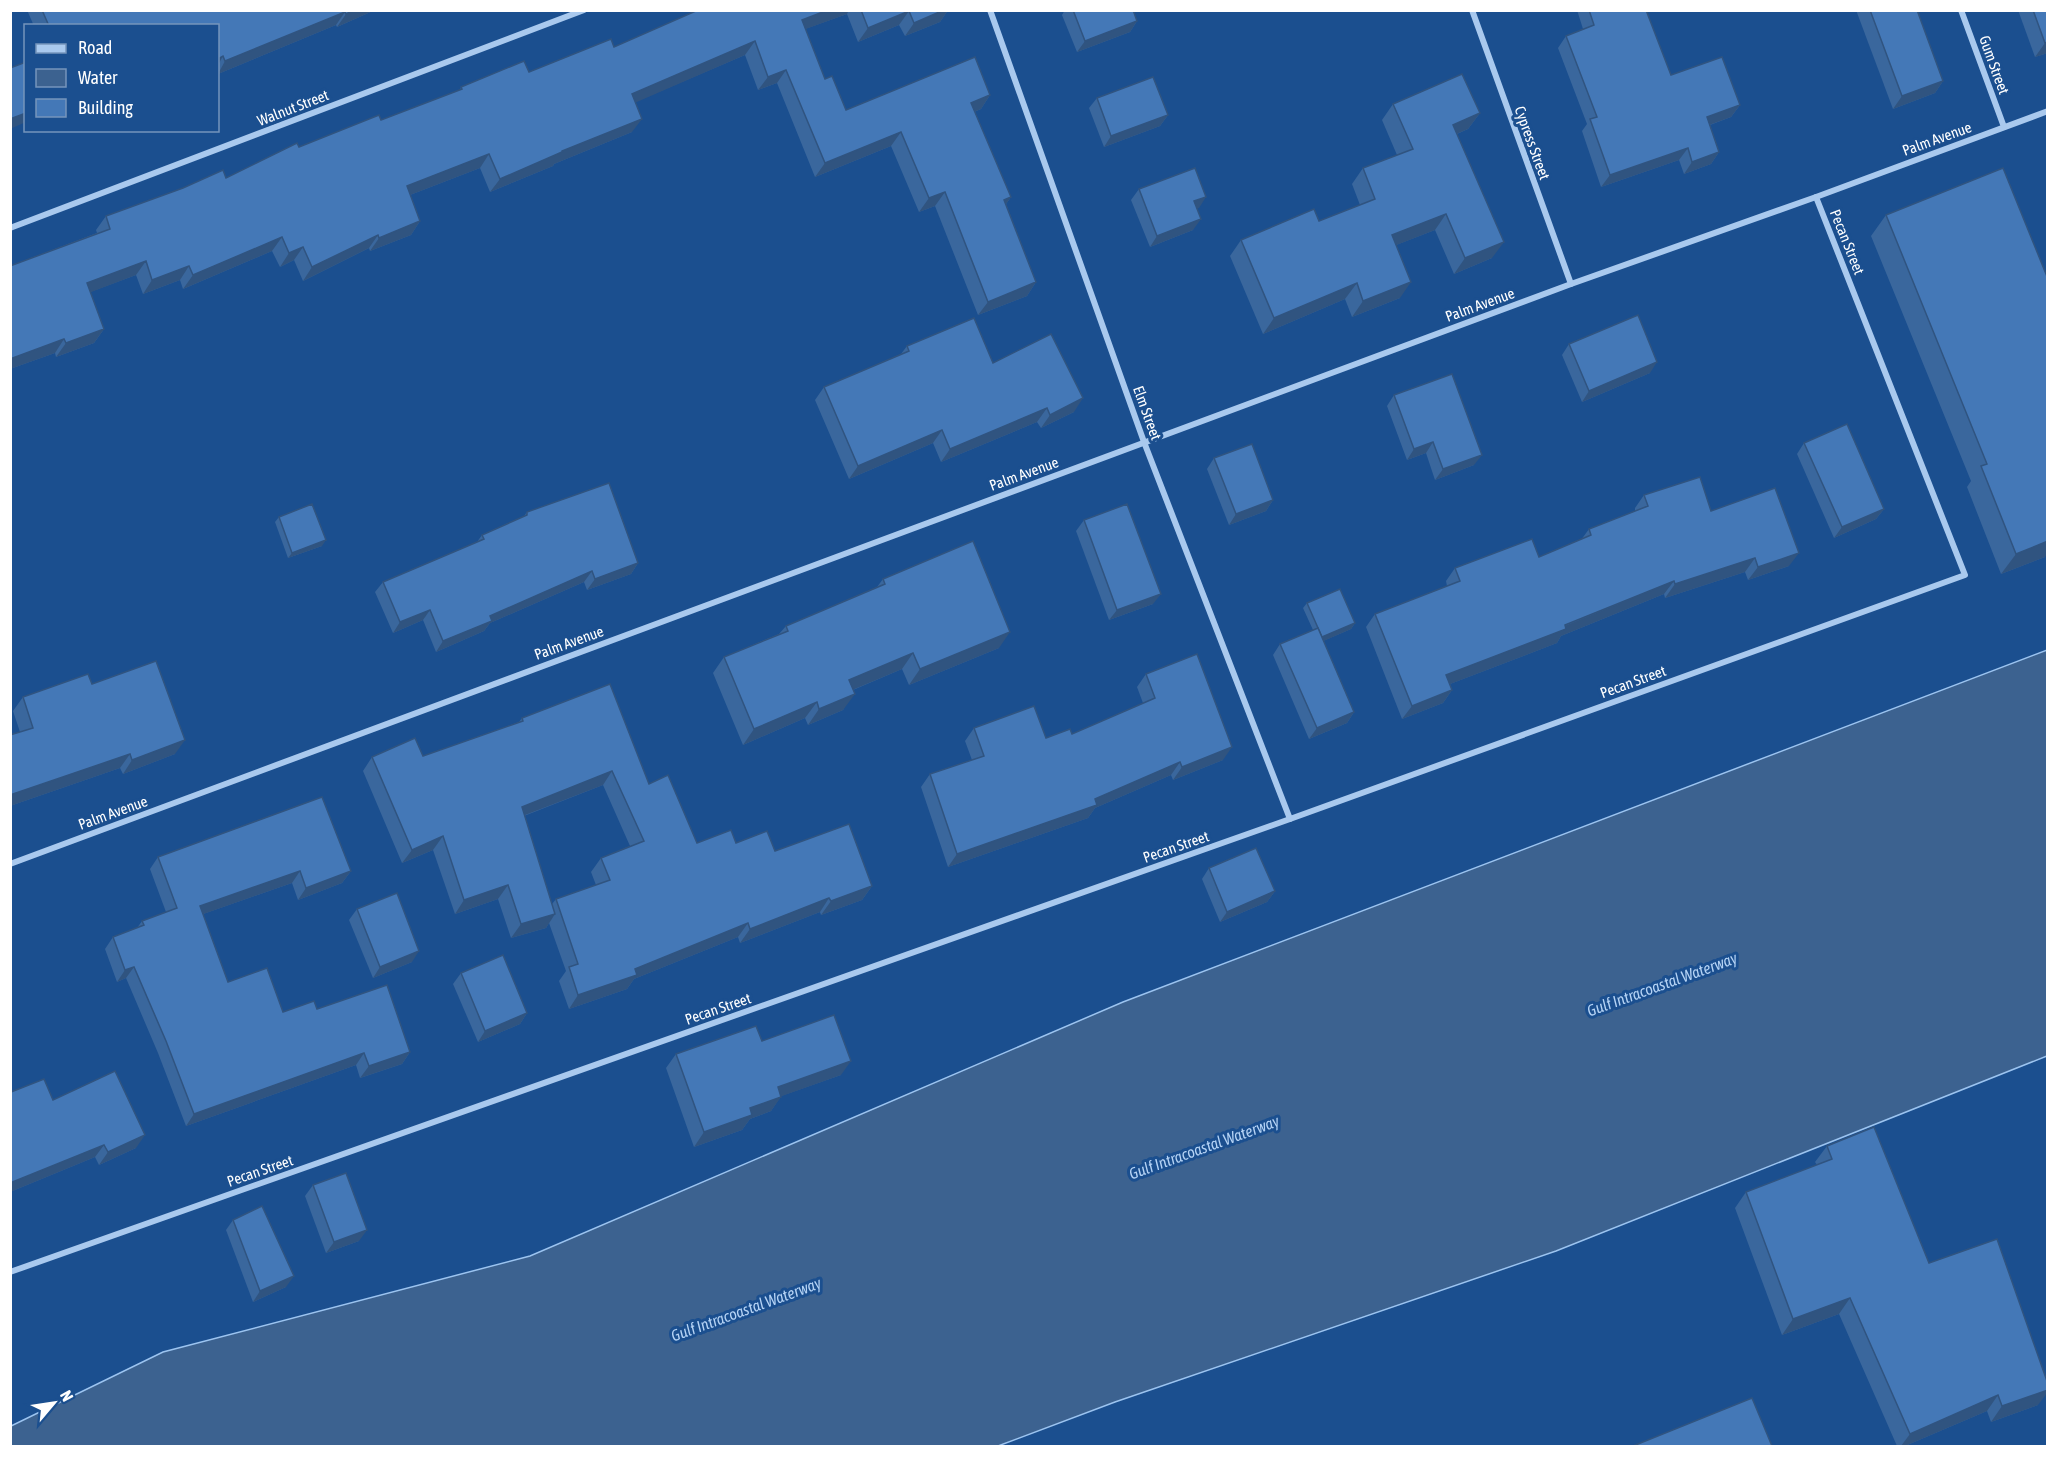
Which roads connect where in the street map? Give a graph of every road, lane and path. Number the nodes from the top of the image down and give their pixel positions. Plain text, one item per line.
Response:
1 (584, 10) edge
2 (990, 10) edge
3 (1472, 10) edge
4 (1961, 10) edge
5 (2048, 111) edge
6 (2004, 127) junction
7 (1816, 197) junction
8 (10, 228) edge
9 (1571, 284) junction
10 (1144, 442) junction
11 (1290, 819) junction
12 (10, 864) edge
13 (10, 1272) edge

1 - 8 street, Walnut Street
2 - 10 street, Elm Street
3 - 9 street, Cypress Street
4 - 6 street, Gum Street
5 - 6 street, Palm Avenue
6 - 7 street, Palm Avenue
7 - 9 street, Palm Avenue
7 - 11 street, Pecan Street
9 - 10 street, Palm Avenue
10 - 11 street, Elm Street
10 - 12 street, Palm Avenue
11 - 13 street, Pecan Street

